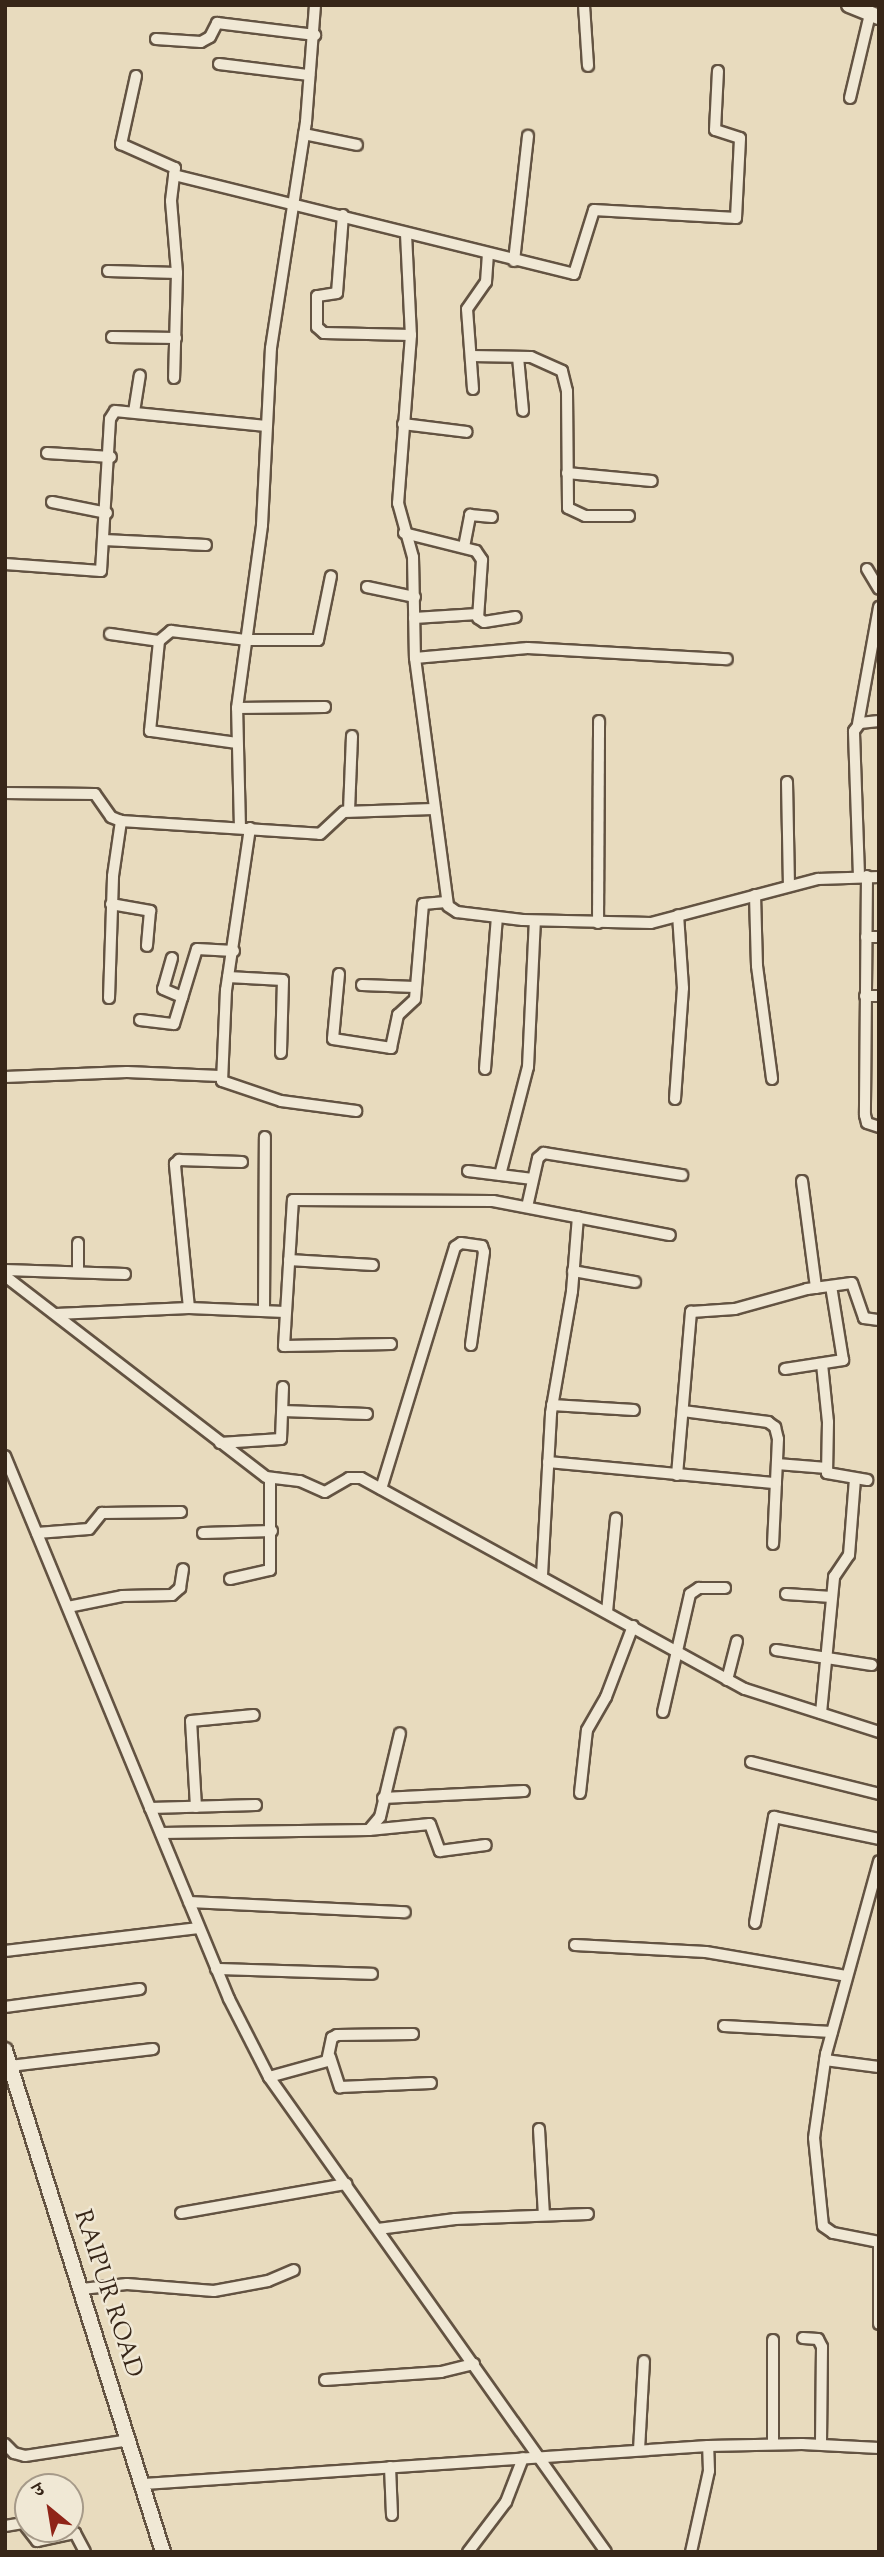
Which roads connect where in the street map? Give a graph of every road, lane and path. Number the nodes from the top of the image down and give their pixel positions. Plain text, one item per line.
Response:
1 (315, 5) edge
2 (584, 5) edge
3 (849, 5) edge
4 (874, 15) edge
5 (314, 35) junction
6 (156, 39) dead end
7 (219, 64) dead end
8 (588, 66) dead end
9 (718, 71) dead end
10 (309, 75) junction
11 (136, 76) dead end
12 (849, 98) dead end
13 (304, 134) junction
14 (528, 136) dead end
15 (357, 145) dead end
16 (174, 175) junction
17 (296, 204) junction
18 (343, 215) junction
19 (406, 234) junction
20 (488, 255) junction
21 (514, 261) junction
22 (108, 271) dead end
23 (177, 273) junction
24 (411, 335) junction
25 (112, 337) dead end
26 (176, 338) junction
27 (471, 356) junction
28 (518, 357) junction
29 (140, 375) dead end
30 (174, 377) dead end
31 (473, 389) dead end
32 (523, 411) dead end
33 (134, 412) junction
34 (403, 424) junction
35 (266, 426) junction
36 (467, 432) dead end
37 (47, 453) dead end
38 (111, 457) junction
39 (567, 473) junction
40 (652, 481) dead end
41 (52, 502) dead end
42 (107, 513) junction
43 (629, 516) dead end
44 (492, 517) dead end
45 (404, 533) junction
46 (104, 540) junction
47 (206, 545) dead end
48 (464, 547) junction
49 (5, 564) edge
50 (867, 569) dead end
51 (331, 576) dead end
52 (367, 587) dead end
53 (879, 589) edge
54 (415, 597) junction
55 (879, 607) edge
56 (478, 614) junction
57 (516, 617) dead end
58 (414, 618) junction
59 (110, 634) dead end
60 (247, 640) junction
61 (159, 641) junction
62 (415, 658) junction
63 (727, 659) dead end
64 (326, 707) dead end
65 (237, 708) junction
66 (600, 721) dead end
67 (879, 721) edge
68 (858, 724) junction
69 (352, 736) dead end
70 (237, 743) junction
71 (787, 782) dead end
72 (5, 793) edge
73 (433, 809) junction
74 (349, 811) junction
75 (121, 821) junction
76 (245, 828) junction
77 (863, 876) junction
78 (879, 877) edge
79 (789, 886) junction
80 (755, 895) junction
81 (446, 902) junction
82 (111, 904) junction
83 (678, 915) junction
84 (497, 917) junction
85 (535, 920) junction
86 (598, 923) junction
87 (866, 937) junction
88 (879, 937) edge
89 (147, 946) dead end
90 (234, 951) junction
91 (172, 958) dead end
92 (339, 974) dead end
93 (228, 977) junction
94 (362, 985) dead end
95 (415, 987) junction
96 (865, 996) junction
97 (879, 996) edge
98 (182, 997) junction
99 (108, 998) dead end
100 (140, 1020) dead end
101 (281, 1053) dead end
102 (485, 1069) dead end
103 (220, 1076) junction
104 (5, 1077) edge
105 (772, 1079) dead end
106 (675, 1099) dead end
107 (356, 1111) dead end
108 (879, 1127) edge
109 (265, 1137) dead end
110 (242, 1162) dead end
111 (468, 1171) dead end
112 (500, 1174) junction
113 (682, 1175) dead end
114 (533, 1178) junction
115 (802, 1181) dead end
116 (527, 1207) junction
117 (578, 1217) junction
118 (670, 1235) dead end
119 (78, 1243) dead end
120 (289, 1260) junction
121 (373, 1265) dead end
122 (5, 1270) edge
123 (573, 1271) junction
124 (78, 1272) junction
125 (125, 1274) dead end
126 (5, 1276) edge
127 (635, 1282) dead end
128 (831, 1286) junction
129 (816, 1288) junction
130 (189, 1308) junction
131 (264, 1311) junction
132 (285, 1312) junction
133 (55, 1314) junction
134 (879, 1320) edge
135 (391, 1344) dead end
136 (471, 1345) dead end
137 (822, 1364) junction
138 (785, 1369) dead end
139 (283, 1387) dead end
140 (552, 1405) junction
141 (634, 1410) dead end
142 (283, 1411) junction
143 (683, 1411) junction
144 (367, 1414) dead end
145 (220, 1443) junction
146 (5, 1456) edge
147 (548, 1462) junction
148 (777, 1465) junction
149 (827, 1468) junction
150 (8, 1472) edge
151 (677, 1475) junction
152 (270, 1478) junction
153 (855, 1479) junction
154 (867, 1480) dead end
155 (776, 1483) junction
156 (381, 1489) junction
157 (181, 1512) dead end
158 (616, 1518) dead end
159 (272, 1531) junction
160 (37, 1533) junction
161 (203, 1533) dead end
162 (773, 1544) dead end
163 (184, 1569) dead end
164 (542, 1576) junction
165 (230, 1579) dead end
166 (725, 1588) dead end
167 (786, 1594) dead end
168 (832, 1597) junction
169 (68, 1608) junction
170 (607, 1612) junction
171 (633, 1626) junction
172 (737, 1641) dead end
173 (776, 1650) dead end
174 (677, 1651) junction
175 (827, 1656) junction
176 (872, 1665) dead end
177 (727, 1680) junction
178 (663, 1712) dead end
179 (821, 1713) junction
180 (254, 1715) dead end
181 (879, 1732) edge
182 (400, 1734) dead end
183 (751, 1762) dead end
184 (524, 1791) dead end
185 (580, 1793) dead end
186 (879, 1794) edge
187 (383, 1798) junction
188 (256, 1805) dead end
189 (196, 1807) junction
190 (150, 1808) junction
191 (369, 1830) junction
192 (161, 1833) junction
193 (879, 1839) edge
194 (486, 1845) dead end
195 (879, 1861) edge
196 (189, 1902) junction
197 (405, 1912) dead end
198 (755, 1923) dead end
199 (200, 1928) junction
200 (575, 1945) dead end
201 (5, 1951) edge
202 (216, 1969) junction
203 (372, 1974) dead end
204 (846, 1976) junction
205 (140, 1989) dead end
206 (5, 2007) edge
207 (724, 2025) dead end
208 (832, 2032) junction
209 (414, 2034) dead end
210 (153, 2049) dead end
211 (5, 2050) edge
212 (330, 2057) junction
213 (825, 2060) junction
214 (10, 2066) junction
215 (879, 2067) edge
216 (269, 2077) junction
217 (431, 2083) dead end
218 (540, 2129) dead end
219 (346, 2184) junction
220 (181, 2213) dead end
221 (588, 2214) dead end
222 (544, 2215) junction
223 (378, 2229) junction
224 (294, 2270) dead end
225 (82, 2289) junction
226 (878, 2324) edge
227 (803, 2338) dead end
228 (773, 2340) dead end
229 (644, 2361) dead end
230 (474, 2364) junction
231 (325, 2380) dead end
232 (130, 2440) junction
233 (5, 2444) edge
234 (773, 2444) junction
235 (821, 2444) junction
236 (708, 2446) junction
237 (879, 2448) edge
238 (639, 2450) junction
239 (540, 2457) junction
240 (523, 2458) junction
241 (390, 2467) junction
242 (144, 2484) junction
243 (392, 2515) dead end
244 (5, 2526) edge
245 (85, 2552) edge
246 (162, 2552) edge
247 (468, 2552) edge
248 (607, 2552) edge
249 (691, 2552) edge

1 - 5 street
2 - 8 street
3 - 4 main road
4 - 12 street
5 - 6 street
5 - 10 street
7 - 10 street
9 - 21 street
10 - 13 street
11 - 16 street
13 - 15 street
13 - 17 street
14 - 21 street
16 - 17 street
16 - 23 street
17 - 18 street
17 - 35 street
18 - 19 street
18 - 24 street
19 - 20 street
19 - 24 street
20 - 21 street
20 - 27 street
22 - 23 street
23 - 26 street
24 - 34 street
25 - 26 street
26 - 30 street
27 - 28 street
27 - 31 street
28 - 32 street
28 - 39 street
29 - 33 street
33 - 35 street
33 - 38 street
34 - 36 street
34 - 45 street
35 - 60 street
37 - 38 street
38 - 42 street
39 - 40 street
39 - 43 street
41 - 42 street
42 - 46 street
44 - 48 street
45 - 48 street
45 - 54 street
46 - 47 street
46 - 49 street
48 - 56 street
50 - 53 street
51 - 60 street
52 - 54 street
54 - 58 street
55 - 68 street
56 - 57 street
56 - 58 street
58 - 62 street
59 - 61 street
60 - 61 street
60 - 65 street
61 - 70 street
62 - 63 street
62 - 73 street
64 - 65 street
65 - 70 street
66 - 86 street
67 - 68 street
68 - 77 street
69 - 74 street
70 - 76 street
71 - 79 street
72 - 75 street
73 - 74 street
73 - 81 street
74 - 76 street
75 - 76 street
75 - 82 street
76 - 90 street
77 - 78 street
77 - 79 street
77 - 87 street
79 - 80 street
80 - 83 street
80 - 105 street
81 - 84 street
81 - 95 street
82 - 89 street
82 - 99 street
83 - 86 street
83 - 106 street
84 - 85 street
84 - 102 street
85 - 86 street
85 - 112 street
87 - 88 street
87 - 96 street
90 - 93 street
90 - 98 street
91 - 98 street
92 - 95 street
93 - 101 street
93 - 103 street
94 - 95 street
96 - 97 street
96 - 108 street
98 - 100 street
103 - 104 street
103 - 107 street
109 - 131 street
110 - 130 street
111 - 112 street
112 - 114 street
113 - 114 street
114 - 116 street
115 - 129 street
116 - 117 street
116 - 120 street
117 - 118 street
117 - 123 street
119 - 124 street
120 - 121 street
120 - 132 street
122 - 124 street
123 - 127 street
123 - 140 street
124 - 125 street
126 - 133 street
128 - 129 street
128 - 134 street
128 - 137 street
129 - 143 street
130 - 131 street
130 - 133 street
131 - 132 street
132 - 135 street
133 - 145 street
136 - 156 street
137 - 138 street
137 - 149 street
139 - 142 street
140 - 141 street
140 - 147 street
142 - 144 street
142 - 145 street
143 - 148 street
143 - 151 street
145 - 152 street
146 - 150 street
147 - 151 street
147 - 164 street
148 - 149 street
148 - 155 street
149 - 153 street
150 - 160 street
151 - 155 street
152 - 156 street
152 - 159 street
153 - 154 street
153 - 168 street
155 - 162 street
156 - 164 street
157 - 160 street
158 - 170 street
159 - 161 street
159 - 165 street
160 - 169 street
163 - 169 street
164 - 170 street
166 - 174 street
167 - 168 street
168 - 175 street
169 - 190 street
170 - 171 street
171 - 174 street
171 - 185 street
172 - 177 street
173 - 175 street
174 - 177 street
174 - 178 street
175 - 176 street
175 - 179 street
177 - 179 street
179 - 181 street
180 - 189 street
182 - 187 street
183 - 186 street
184 - 187 street
187 - 191 street
188 - 189 street
189 - 190 street
190 - 192 street
191 - 192 street
191 - 194 street
192 - 196 street
193 - 198 street
195 - 204 street
196 - 197 street
196 - 199 street
199 - 201 street
199 - 202 street
200 - 204 street
202 - 203 street
202 - 216 street
204 - 208 street
205 - 206 street
207 - 208 street
208 - 213 street
209 - 212 street
210 - 214 street
211 - 214 main road, RAIPUR ROAD
212 - 216 street
212 - 217 street
213 - 215 street
213 - 226 street
214 - 225 main road, RAIPUR ROAD
216 - 219 street
218 - 222 street
219 - 220 street
219 - 223 street
221 - 222 street
222 - 223 street
223 - 230 street
224 - 225 street
225 - 232 main road, RAIPUR ROAD
227 - 235 street
228 - 234 street
229 - 238 street
230 - 231 street
230 - 239 street
232 - 233 street
232 - 242 main road, RAIPUR ROAD
234 - 235 street
234 - 236 street
235 - 237 street
236 - 238 street
236 - 249 street
238 - 239 street
239 - 240 street
239 - 248 street
240 - 241 street
240 - 247 street
241 - 242 street
241 - 243 street
242 - 246 main road, RAIPUR ROAD
244 - 245 street

